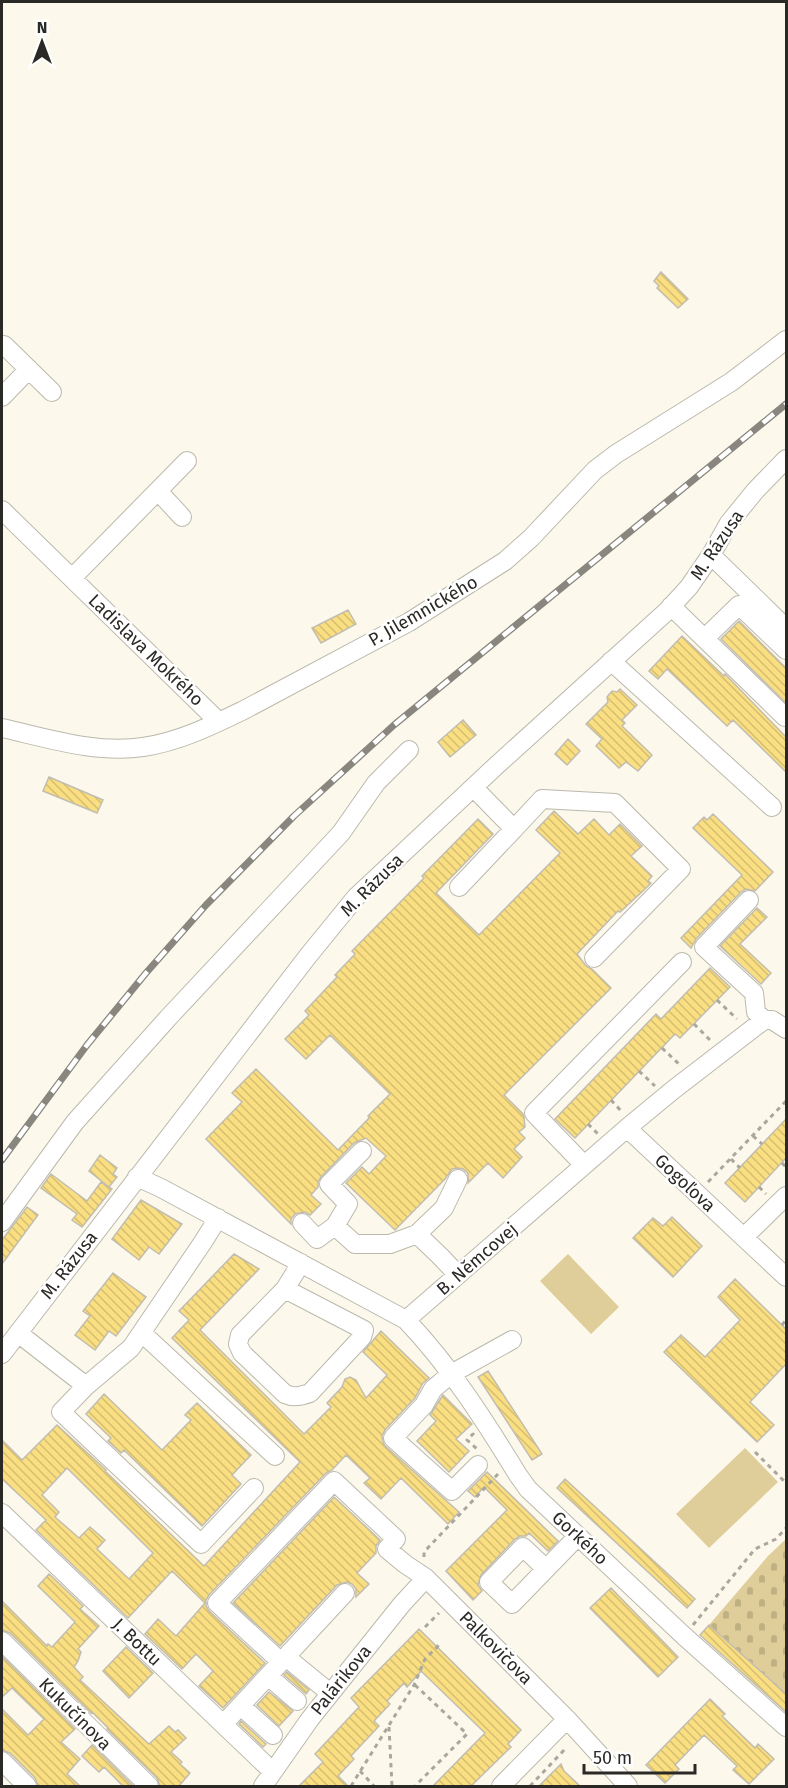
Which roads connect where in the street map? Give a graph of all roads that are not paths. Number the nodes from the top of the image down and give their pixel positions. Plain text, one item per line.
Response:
1 (786, 340) edge
2 (4, 345) dead end
3 (29, 369) junction
4 (52, 392) dead end
5 (2, 397) edge
6 (786, 459) edge
7 (187, 462) dead end
8 (158, 492) junction
9 (2, 510) edge
10 (182, 517) dead end
11 (711, 555) junction
12 (72, 578) junction
13 (671, 606) junction
14 (786, 628) edge
15 (705, 638) junction
16 (786, 650) edge
17 (611, 661) junction
18 (786, 716) edge
19 (219, 722) junction
20 (2, 728) edge
21 (409, 750) dead end
22 (474, 788) junction
23 (772, 807) dead end
24 (514, 829) junction
25 (459, 887) dead end
26 (749, 900) dead end
27 (594, 958) dead end
28 (682, 962) dead end
29 (764, 1020) junction
30 (786, 1029) edge
31 (627, 1122) junction
32 (362, 1151) dead end
33 (584, 1165) junction
34 (137, 1178) junction
35 (458, 1179) dead end
36 (786, 1196) edge
37 (218, 1218) junction
38 (2, 1222) edge
39 (302, 1223) dead end
40 (335, 1226) junction
41 (417, 1234) junction
42 (744, 1237) junction
43 (301, 1263) junction
44 (458, 1275) junction
45 (786, 1277) edge
46 (285, 1289) junction
47 (387, 1310) junction
48 (406, 1320) junction
49 (364, 1330) junction
50 (18, 1333) junction
51 (142, 1333) junction
52 (512, 1340) dead end
53 (2, 1354) edge
54 (451, 1374) junction
55 (86, 1386) junction
56 (275, 1456) dead end
57 (478, 1465) dead end
58 (254, 1488) dead end
59 (2, 1513) edge
60 (578, 1536) junction
61 (546, 1569) dead end
62 (426, 1578) junction
63 (345, 1593) dead end
64 (2, 1641) edge
65 (283, 1660) junction
66 (268, 1676) junction
67 (330, 1694) junction
68 (297, 1701) dead end
69 (567, 1719) junction
70 (786, 1727) edge
71 (273, 1734) dead end
72 (2, 1761) edge
73 (267, 1779) edge
74 (27, 1786) edge
75 (149, 1786) edge
76 (501, 1786) edge
77 (628, 1786) edge

1 - 19 street, P. Jilemnického
2 - 3 street
3 - 4 street
3 - 5 street
6 - 11 street, M. Rázusa
7 - 8 street, Ladislava Mokrého
8 - 10 street
8 - 12 street, Ladislava Mokrého
9 - 12 street, Ladislava Mokrého
11 - 13 street, M. Rázusa
11 - 14 street
12 - 19 street, Ladislava Mokrého
13 - 15 street
13 - 17 street, M. Rázusa
15 - 16 street
15 - 18 street
17 - 22 street, M. Rázusa
17 - 23 street
19 - 20 street, P. Jilemnického
21 - 38 street
22 - 24 street
22 - 34 street, M. Rázusa
24 - 25 street
24 - 27 street
26 - 29 street
28 - 33 street
29 - 30 street
29 - 31 street, B. Němcovej
31 - 33 street, B. Němcovej
31 - 42 street, Gogoľova
32 - 40 street
33 - 44 street, B. Němcovej
34 - 37 street
34 - 50 street, M. Rázusa
35 - 41 street
36 - 42 street
37 - 43 street
37 - 51 street
39 - 40 street
40 - 41 street
41 - 44 street
42 - 45 street, Gogoľova
43 - 46 street
43 - 47 street
44 - 48 street, B. Němcovej
46 - 49 street
46 - 49 street
47 - 48 street
47 - 49 street
48 - 54 street, Gorkého
50 - 53 street, M. Rázusa
50 - 55 street
51 - 55 street
51 - 56 street
52 - 54 street
54 - 57 street
54 - 60 street, Gorkého
55 - 58 street
59 - 73 street, J. Bottu
60 - 61 street
60 - 70 street, Gorkého
62 - 65 street, Palkovičova
62 - 67 street, Palárikova
62 - 69 street, Palkovičova
63 - 65 street
64 - 75 street, Kukučínova
65 - 66 street
65 - 67 street
66 - 68 street
66 - 71 street
67 - 73 street, Palárikova
69 - 76 street
69 - 77 street, Palkovičova
72 - 74 street

